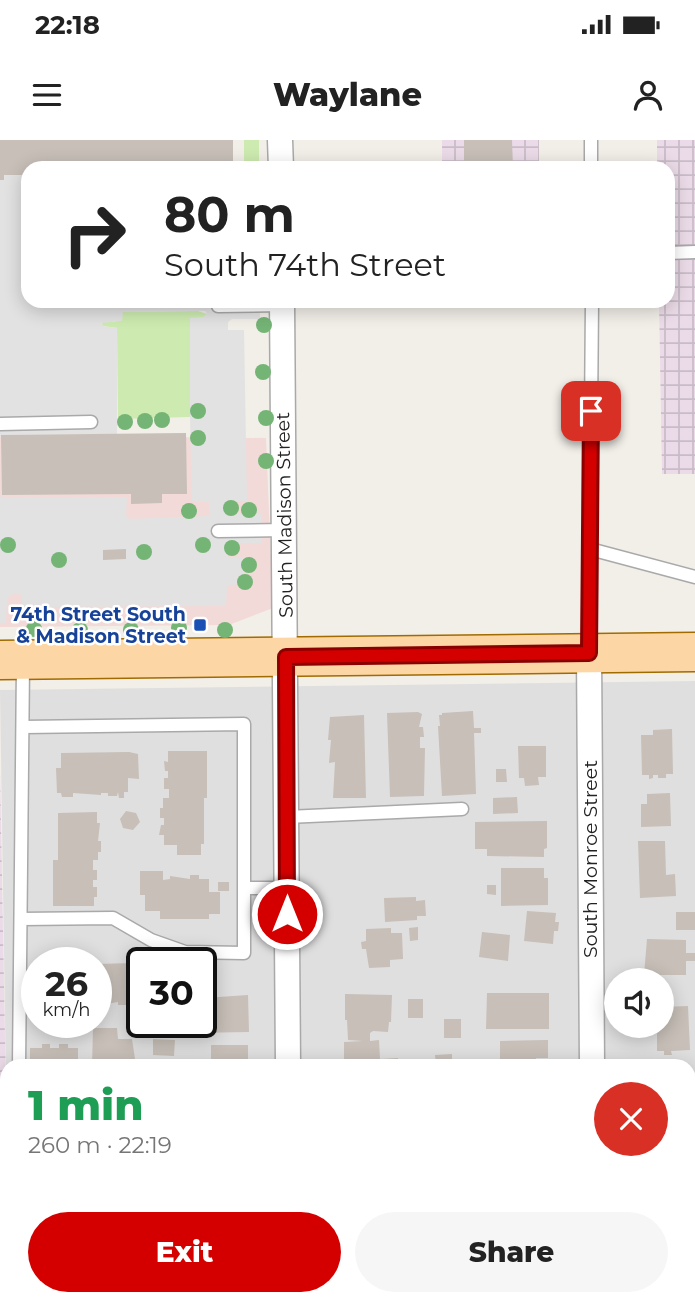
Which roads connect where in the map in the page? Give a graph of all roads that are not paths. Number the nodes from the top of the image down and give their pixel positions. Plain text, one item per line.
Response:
1 (280, 140) edge
2 (591, 140) edge
3 (281, 161) edge
4 (591, 161) edge
5 (695, 252) edge
6 (675, 253) edge
7 (282, 308) edge
8 (592, 308) edge
9 (91, 422) dead end
10 (0, 424) edge
11 (284, 530) junction
12 (218, 531) dead end
13 (590, 549) junction
14 (695, 577) edge
15 (695, 652) edge
16 (589, 653) junction
17 (286, 657) junction
18 (12, 660) edge
19 (24, 727) junction
20 (462, 808) dead end
21 (287, 817) junction
22 (245, 888) junction
23 (287, 888) junction
24 (21, 919) junction
25 (19, 1059) edge
26 (288, 1059) edge
27 (592, 1059) edge

1 - 3 street
2 - 4 lane
5 - 6 lane
7 - 11 street, South Madison Street
8 - 13 lane
9 - 10 lane
11 - 12 lane
11 - 17 street, South Madison Street
13 - 14 lane
13 - 16 lane
15 - 16 main road
16 - 17 main road
16 - 27 street, South Monroe Street
17 - 18 main road
17 - 21 street, South Madison Street
18 - 19 lane
19 - 22 lane
19 - 24 lane
20 - 21 lane
21 - 23 street, South Madison Street
22 - 23 lane
22 - 24 lane
23 - 26 street, South Madison Street
24 - 25 lane

